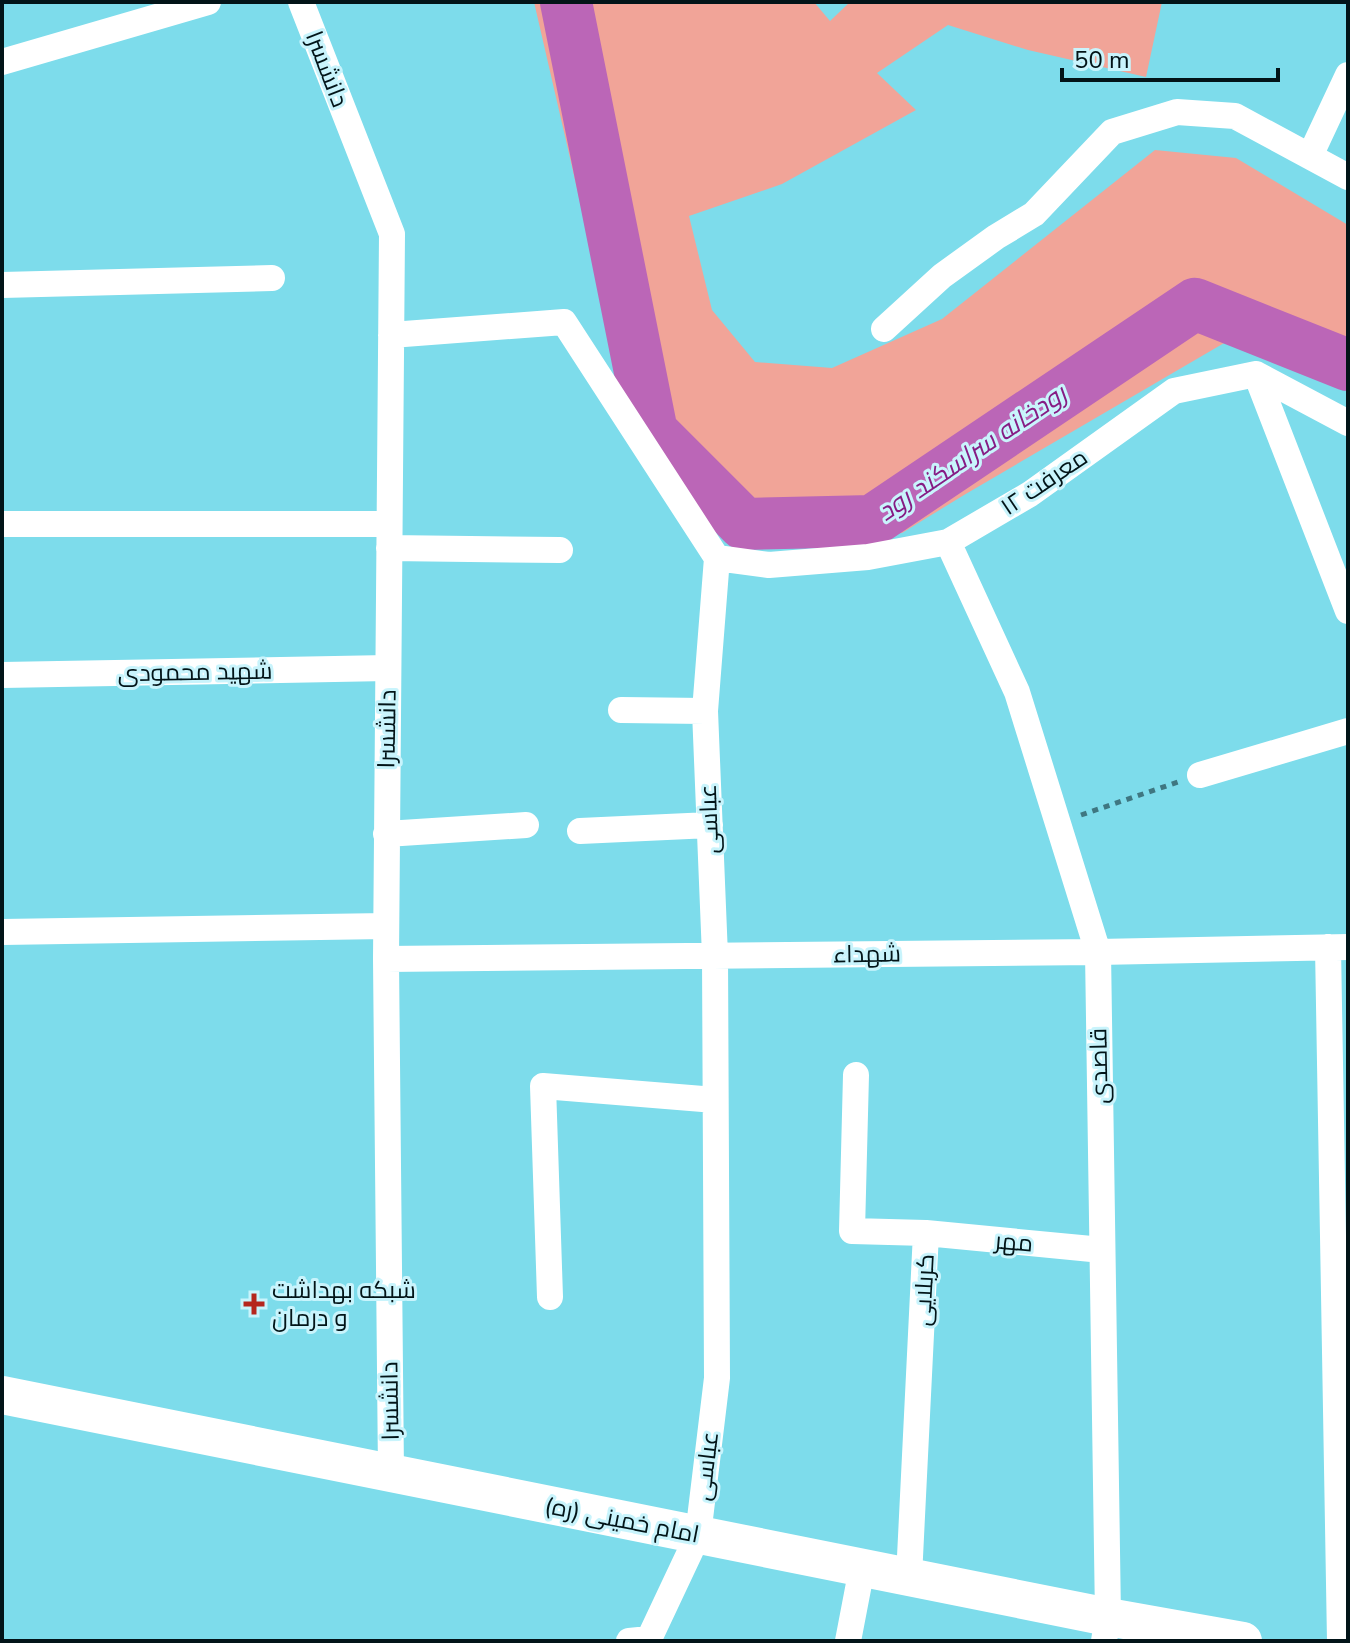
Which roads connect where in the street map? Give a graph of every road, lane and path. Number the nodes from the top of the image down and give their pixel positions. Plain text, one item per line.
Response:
1 (208, 2) edge
2 (301, 2) edge
3 (2, 62) edge
4 (1348, 75) edge
5 (1310, 156) junction
6 (1348, 177) edge
7 (272, 278) dead end
8 (2, 285) edge
9 (884, 329) dead end
10 (391, 335) junction
11 (1256, 374) junction
12 (1348, 423) edge
13 (2, 524) edge
14 (389, 536) junction
15 (948, 542) junction
16 (560, 550) dead end
17 (717, 558) junction
18 (1348, 611) edge
19 (388, 668) junction
20 (2, 675) edge
21 (621, 710) dead end
22 (705, 711) junction
23 (1348, 731) edge
24 (1200, 775) joint
25 (1057, 823) junction
26 (526, 825) dead end
27 (710, 825) junction
28 (580, 831) dead end
29 (386, 834) junction
30 (386, 926) junction
31 (2, 932) edge
32 (1338, 947) edge
33 (1098, 952) junction
34 (715, 956) junction
35 (386, 959) junction
36 (856, 1075) dead end
37 (715, 1100) junction
38 (926, 1233) junction
39 (1102, 1250) junction
40 (550, 1297) dead end
41 (2, 1395) edge
42 (391, 1473) junction
43 (698, 1535) junction
44 (862, 1568) junction
45 (909, 1577) junction
46 (1106, 1629) edge
47 (629, 1641) edge
48 (848, 1641) edge
49 (1243, 1641) edge
50 (1340, 1641) edge

1 - 3 street
2 - 10 street, دانشسرا
4 - 5 street
5 - 6 street
5 - 9 street
7 - 8 street
10 - 14 street, دانشسرا
10 - 17 street
11 - 12 street
11 - 15 street, معرفت ۱۲
11 - 18 street
13 - 14 street
14 - 16 street
14 - 19 street, دانشسرا
15 - 17 street, معرفت ۱۲
15 - 25 street, قاصدی
17 - 22 street, عباسی
19 - 20 street, شهید محمودی
19 - 29 street, دانشسرا
21 - 22 street
22 - 27 street, عباسی
23 - 24 street
24 - 25 path
25 - 33 street, قاصدی
26 - 29 street
27 - 28 street
27 - 34 street, عباسی
29 - 30 street, دانشسرا
30 - 31 street
30 - 35 street, دانشسرا
32 - 33 street, شهداء
32 - 50 street
33 - 34 street, شهداء
33 - 39 street, قاصدی
34 - 35 street, شهداء
34 - 37 street, عباسی
35 - 42 street, دانشسرا
36 - 38 street, کربلایی
37 - 40 street
37 - 43 street, عباسی
38 - 39 street, مهر
38 - 45 street, کربلایی
39 - 46 street, قاصدی
41 - 42 main road, امام خمینی (ره)
42 - 43 main road, امام خمینی (ره)
43 - 44 main road, امام خمینی (ره)
43 - 47 street, عباسی
44 - 45 main road, امام خمینی (ره)
44 - 48 street
45 - 46 main road, امام خمینی (ره)
46 - 49 main road, امام خمینی (ره)

